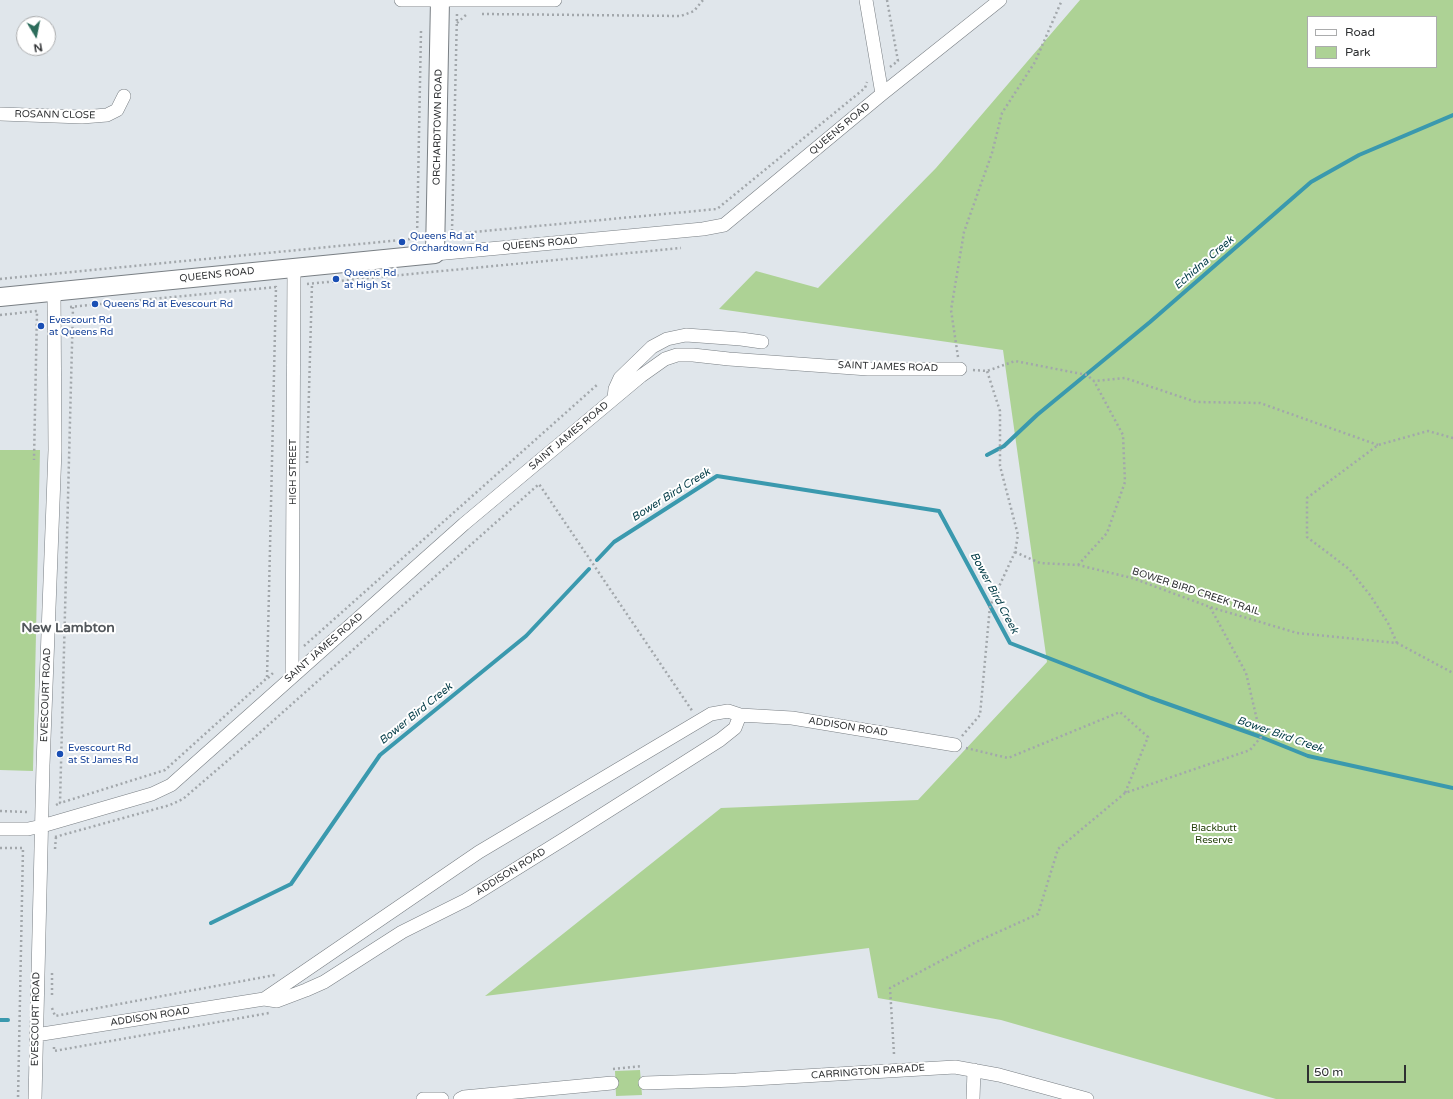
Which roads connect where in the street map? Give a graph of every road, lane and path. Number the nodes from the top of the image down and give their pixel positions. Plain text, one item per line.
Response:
1 (401, 0) edge
2 (440, 0) edge
3 (556, 0) edge
4 (702, 0) edge
5 (866, 0) edge
6 (887, 0) edge
7 (1000, 0) edge
8 (1062, 0) edge
9 (457, 13) dead end
10 (473, 14) dead end
11 (480, 14) dead end
12 (457, 23) junction
13 (421, 31) dead end
14 (890, 68) dead end
15 (867, 81) dead end
16 (882, 94) junction
17 (124, 96) dead end
18 (0, 114) edge
19 (681, 248) dead end
20 (436, 254) junction
21 (294, 268) junction
22 (0, 279) edge
23 (307, 284) dead end
24 (312, 284) junction
25 (276, 287) junction
26 (281, 287) dead end
27 (54, 292) junction
28 (0, 297) edge
29 (0, 315) edge
30 (762, 342) dead end
31 (960, 369) junction
32 (986, 371) junction
33 (1094, 381) junction
34 (598, 384) dead end
35 (614, 398) junction
36 (1453, 438) edge
37 (1378, 445) junction
38 (34, 460) dead end
39 (307, 464) dead end
40 (539, 484) dead end
41 (1015, 552) junction
42 (1078, 565) junction
43 (1210, 607) junction
44 (303, 639) dead end
45 (1397, 643) junction
46 (274, 672) dead end
47 (1453, 673) edge
48 (292, 676) junction
49 (267, 678) junction
50 (740, 715) junction
51 (698, 721) junction
52 (955, 745) junction
53 (1125, 794) junction
54 (60, 803) junction
55 (56, 805) dead end
56 (0, 811) edge
57 (27, 812) dead end
58 (42, 826) junction
59 (0, 830) edge
60 (56, 837) dead end
61 (0, 848) edge
62 (55, 853) dead end
63 (52, 968) dead end
64 (280, 974) dead end
65 (264, 999) junction
66 (36, 1035) junction
67 (54, 1047) dead end
68 (54, 1051) dead end
69 (894, 1054) dead end
70 (974, 1070) junction
71 (612, 1082) dead end
72 (645, 1083) dead end
73 (18, 1099) edge
74 (35, 1099) edge
75 (423, 1099) edge
76 (442, 1099) edge
77 (460, 1099) edge
78 (974, 1099) edge
79 (1087, 1099) edge

1 - 2 street
2 - 3 street
2 - 20 street, ORCHARDTOWN ROAD
4 - 11 path
5 - 16 street
6 - 14 path
7 - 16 street, QUEENS ROAD
8 - 31 path
9 - 12 path
10 - 12 path
12 - 15 path
13 - 22 path
16 - 20 street, QUEENS ROAD
17 - 18 street, ROSANN CLOSE
19 - 24 path
20 - 21 street, QUEENS ROAD
21 - 27 street, QUEENS ROAD
21 - 48 street, HIGH STREET
23 - 24 path
24 - 39 path
25 - 26 path
25 - 49 path
25 - 54 path
27 - 28 street, QUEENS ROAD
27 - 58 street, EVESCOURT ROAD
29 - 38 path
30 - 35 street, SAINT JAMES ROAD
31 - 32 path
31 - 35 street, SAINT JAMES ROAD
32 - 33 path
32 - 41 path
33 - 37 path
33 - 42 path
34 - 44 path
35 - 48 street, SAINT JAMES ROAD
36 - 37 path
37 - 45 path
40 - 51 path
41 - 42 path, BOWER BIRD CREEK TRAIL
41 - 52 path
42 - 43 path, BOWER BIRD CREEK TRAIL
43 - 45 path, BOWER BIRD CREEK TRAIL
43 - 53 path
45 - 47 path, BOWER BIRD CREEK TRAIL
46 - 49 path
48 - 58 street, SAINT JAMES ROAD
49 - 54 path
50 - 51 street, ADDISON ROAD
50 - 52 street, ADDISON ROAD
50 - 65 street, ADDISON ROAD
51 - 65 street, ADDISON ROAD
52 - 53 path
53 - 69 path
54 - 55 path
56 - 57 path
58 - 59 street, SAINT JAMES ROAD
58 - 66 street, EVESCOURT ROAD
60 - 62 path
61 - 73 path
63 - 64 path
65 - 66 street, ADDISON ROAD
66 - 74 street, EVESCOURT ROAD
67 - 68 path
70 - 72 street, CARRINGTON PARADE
70 - 78 street
70 - 79 street, CARRINGTON PARADE
71 - 77 street
75 - 76 street

